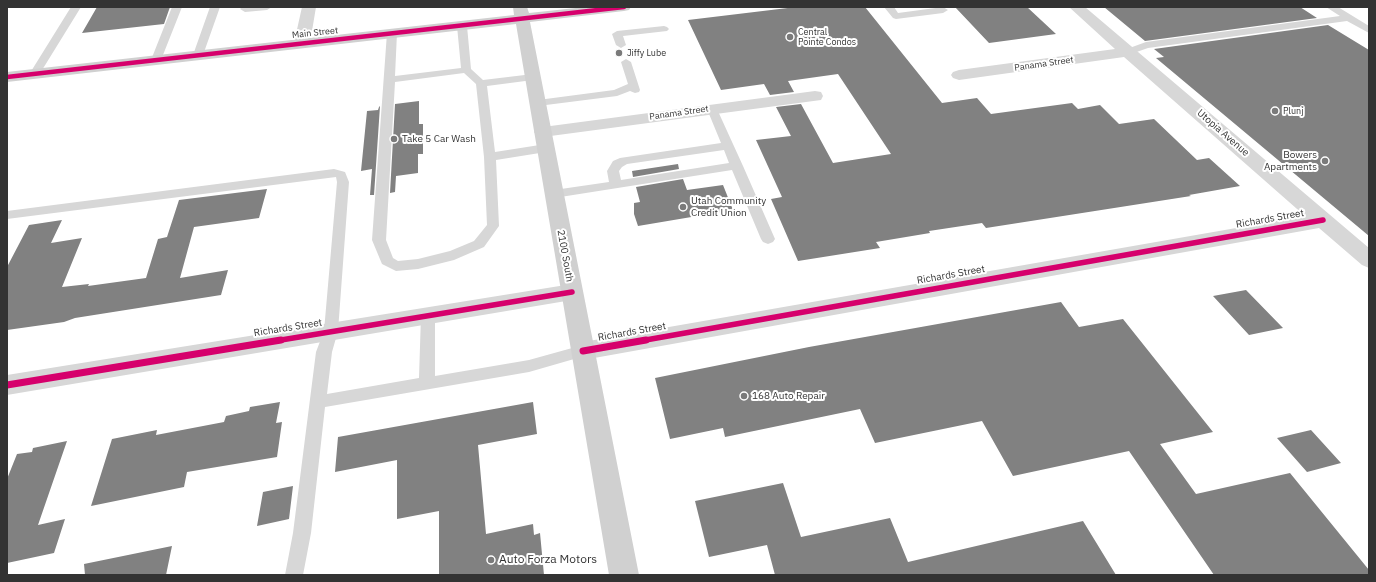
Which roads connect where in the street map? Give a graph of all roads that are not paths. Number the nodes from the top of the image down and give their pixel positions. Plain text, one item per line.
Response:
1 (76, 7) edge
2 (177, 7) edge
3 (215, 7) edge
4 (267, 7) edge
5 (309, 7) edge
6 (624, 7) edge
7 (889, 7) edge
8 (1076, 7) edge
9 (1331, 7) edge
10 (245, 9) dead end
11 (942, 9) edge
12 (521, 13) edge
13 (1349, 18) junction
14 (462, 26) junction
15 (664, 29) dead end
16 (1369, 30) edge
17 (392, 33) junction
18 (302, 44) junction
19 (621, 45) dead end
20 (1128, 52) junction
21 (198, 55) junction
22 (156, 60) junction
23 (626, 62) dead end
24 (466, 70) junction
25 (35, 73) junction
26 (959, 75) dead end
27 (7, 76) edge
28 (533, 77) junction
29 (390, 80) junction
30 (481, 84) junction
31 (814, 96) dead end
32 (538, 104) junction
33 (712, 109) junction
34 (544, 140) junction
35 (728, 146) junction
36 (490, 157) junction
37 (737, 166) junction
38 (616, 184) junction
39 (554, 194) junction
40 (7, 215) edge
41 (1323, 220) junction
42 (768, 238) dead end
43 (1369, 260) edge
44 (572, 292) junction
45 (428, 315) junction
46 (331, 331) junction
47 (583, 351) junction
48 (427, 383) junction
49 (7, 385) edge
50 (318, 402) junction
51 (294, 575) edge
52 (624, 575) edge

1 - 25 lane
2 - 22 lane
3 - 21 lane
4 - 10 lane
5 - 18 street
6 - 12 street, Main Street
7 - 11 lane
8 - 20 street, Utopia Avenue
9 - 13 lane
12 - 14 street, Main Street
12 - 28 street, 2100 South
13 - 16 lane
13 - 20 lane
14 - 17 street, Main Street
14 - 24 lane
15 - 19 lane
17 - 18 street, Main Street
17 - 29 lane
18 - 21 street, Main Street
20 - 26 street, Panama Street
20 - 41 street, Utopia Avenue
21 - 22 street, Main Street
22 - 25 street, Main Street
23 - 32 lane
24 - 29 lane
24 - 30 lane
25 - 27 street, Main Street
28 - 30 lane
28 - 32 street, 2100 South
29 - 36 lane
30 - 36 lane
31 - 33 street, Panama Street
32 - 34 street, 2100 South
33 - 34 street, Panama Street
33 - 35 lane
34 - 36 lane
34 - 39 street, 2100 South
35 - 37 lane
35 - 38 lane
37 - 38 lane
37 - 42 lane
38 - 39 lane
39 - 44 street, 2100 South
40 - 46 lane
41 - 43 street, Utopia Avenue
41 - 47 street, Richards Street
44 - 45 street, Richards Street
44 - 47 street, 2100 South
45 - 46 street, Richards Street
45 - 48 lane
46 - 49 street, Richards Street
46 - 50 lane
47 - 48 lane
47 - 52 street, 2100 South
48 - 50 lane
50 - 51 lane

